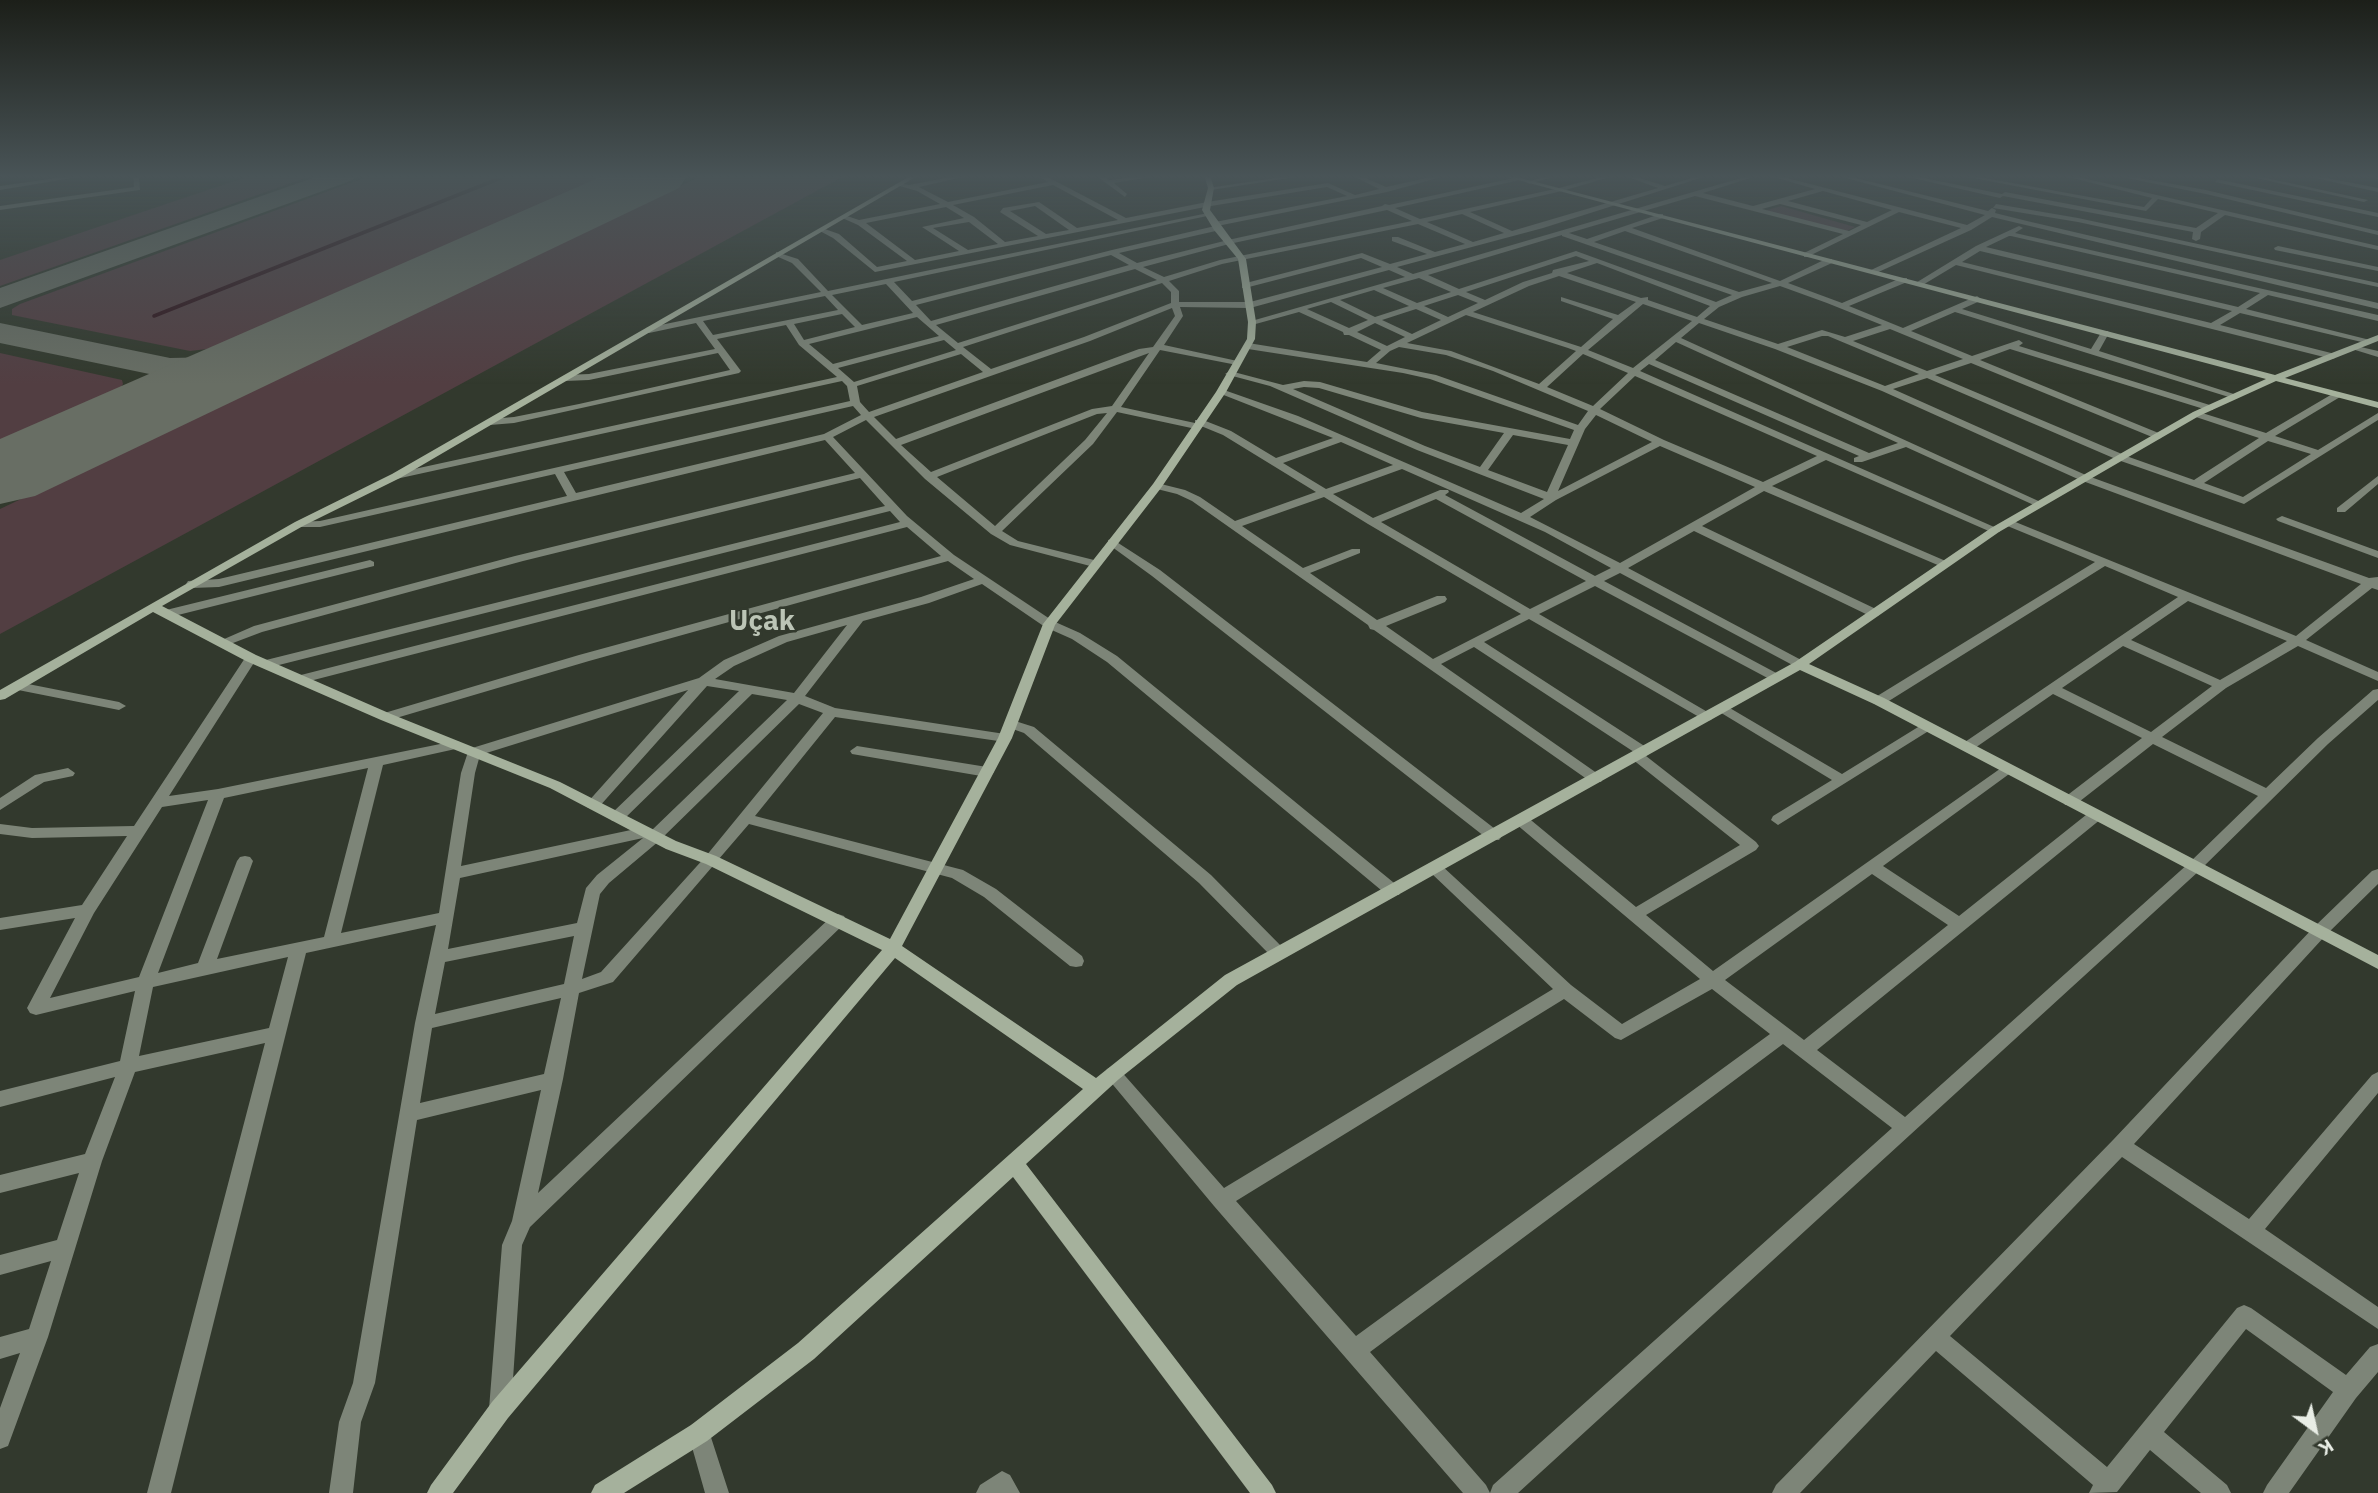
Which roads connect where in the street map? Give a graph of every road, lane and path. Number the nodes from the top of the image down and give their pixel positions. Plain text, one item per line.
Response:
1 (796, 245) edge
2 (846, 245) edge
3 (890, 245) edge
4 (954, 245) edge
5 (1004, 245) edge
6 (1044, 245) edge
7 (1128, 245) edge
8 (1218, 245) edge
9 (1230, 245) edge
10 (1309, 245) edge
11 (1409, 245) edge
12 (1471, 245) edge
13 (1527, 245) edge
14 (1599, 245) edge
15 (1671, 245) edge
16 (1768, 245) edge
17 (1829, 245) edge
18 (1932, 245) edge
19 (1987, 245) edge
20 (2046, 245) edge
21 (2118, 245) edge
22 (2195, 245) edge
23 (2282, 245) edge
24 (1979, 248) junction
25 (2278, 248) junction
26 (966, 252) junction
27 (1112, 252) junction
28 (779, 254) junction
29 (2007, 254) junction
30 (1435, 255) junction
31 (1807, 255) junction
32 (2328, 258) junction
33 (1242, 259) junction
34 (1596, 261) junction
35 (1829, 261) junction
36 (2261, 261) junction
37 (914, 262) junction
38 (1954, 262) junction
39 (2274, 264) junction
40 (1136, 266) junction
41 (1390, 266) junction
42 (1981, 269) junction
43 (2377, 269) edge
44 (1556, 272) junction
45 (1874, 272) junction
46 (2315, 272) junction
47 (2196, 275) junction
48 (1416, 276) junction
49 (2265, 279) junction
50 (1164, 280) junction
51 (1904, 280) junction
52 (888, 281) junction
53 (2367, 282) junction
54 (1782, 283) junction
55 (1918, 284) junction
56 (2183, 285) dead end
57 (2378, 285) edge
58 (1245, 286) junction
59 (1376, 288) junction
60 (1669, 289) junction
61 (1460, 292) junction
62 (2268, 292) junction
63 (828, 293) junction
64 (1739, 295) junction
65 (1564, 299) dead end
66 (1977, 299) junction
67 (1333, 300) junction
68 (1641, 300) junction
69 (1484, 303) junction
70 (910, 304) junction
71 (1175, 304) junction
72 (1250, 304) junction
73 (1716, 305) junction
74 (1416, 306) junction
75 (1842, 306) junction
76 (2378, 306) edge
77 (2332, 307) junction
78 (1300, 309) junction
79 (1957, 310) junction
80 (2241, 310) junction
81 (844, 311) junction
82 (1468, 313) junction
83 (919, 314) junction
84 (1619, 318) junction
85 (2378, 318) edge
86 (697, 319) junction
87 (1699, 319) junction
88 (2321, 319) dead end
89 (1374, 320) junction
90 (1450, 321) junction
91 (788, 322) junction
92 (1252, 322) junction
93 (930, 324) junction
94 (1889, 326) junction
95 (2213, 326) junction
96 (861, 329) junction
97 (649, 330) junction
98 (1904, 331) junction
99 (1347, 333) junction
100 (2105, 333) junction
101 (2033, 335) junction
102 (945, 337) junction
103 (711, 338) junction
104 (1413, 338) junction
105 (1676, 338) junction
106 (1846, 340) junction
107 (802, 343) junction
108 (2372, 343) edge
109 (1399, 344) junction
110 (1248, 346) junction
111 (1778, 347) junction
112 (2012, 347) junction
113 (1155, 348) junction
114 (960, 349) junction
115 (1387, 349) junction
116 (721, 350) junction
117 (1582, 351) junction
118 (2093, 353) junction
119 (2332, 356) junction
120 (1969, 359) junction
121 (1650, 360) junction
122 (1371, 363) junction
123 (833, 368) junction
124 (1234, 368) junction
125 (1634, 372) junction
126 (990, 373) junction
127 (1926, 374) junction
128 (565, 378) junction
129 (2273, 379) junction
130 (848, 381) junction
131 (1541, 387) junction
132 (1283, 388) junction
133 (1885, 389) junction
134 (1221, 392) junction
135 (2337, 395) junction
136 (2235, 396) junction
137 (855, 403) junction
138 (2378, 405) edge
139 (1115, 410) junction
140 (1594, 410) junction
141 (2203, 411) junction
142 (2378, 415) edge
143 (867, 416) junction
144 (490, 422) junction
145 (1198, 424) junction
146 (1580, 429) junction
147 (1510, 432) junction
148 (827, 436) junction
149 (2157, 436) junction
150 (2267, 437) junction
151 (1340, 439) junction
152 (1660, 442) junction
153 (895, 443) junction
154 (1574, 443) junction
155 (1906, 444) junction
156 (2320, 454) junction
157 (1867, 456) junction
158 (1823, 457) junction
159 (2123, 457) junction
160 (1275, 462) junction
161 (1403, 465) junction
162 (1844, 465) junction
163 (558, 470) junction
164 (1481, 472) junction
165 (862, 474) junction
166 (396, 477) junction
167 (929, 477) junction
168 (2084, 478) junction
169 (2378, 479) edge
170 (2195, 484) junction
171 (1157, 486) junction
172 (1764, 486) junction
173 (1455, 488) junction
174 (1325, 494) junction
175 (1436, 495) junction
176 (573, 497) junction
177 (1552, 498) junction
178 (2040, 504) junction
179 (892, 507) junction
180 (2341, 510) dead end
181 (1521, 518) junction
182 (2282, 519) dead end
183 (1372, 522) junction
184 (908, 523) junction
185 (299, 524) junction
186 (1232, 526) junction
187 (1693, 526) junction
188 (2002, 526) junction
189 (995, 532) junction
190 (1112, 542) junction
191 (1356, 551) dead end
192 (2378, 555) edge
193 (950, 557) junction
194 (2104, 562) junction
195 (1094, 563) junction
196 (370, 564) dead end
197 (1944, 564) junction
198 (1620, 568) junction
199 (1301, 573) junction
200 (982, 580) junction
201 (1595, 580) junction
202 (2375, 582) edge
203 (192, 584) junction
204 (2187, 596) junction
205 (1441, 599) dead end
206 (154, 607) junction
207 (170, 613) junction
208 (1874, 613) junction
209 (1531, 614) junction
210 (859, 618) junction
211 (1049, 624) junction
212 (1374, 626) junction
213 (2121, 640) junction
214 (2297, 641) junction
215 (220, 643) junction
216 (1476, 643) junction
217 (251, 658) junction
218 (267, 664) junction
219 (1430, 665) junction
220 (1800, 665) junction
221 (2378, 677) edge
222 (1776, 678) junction
223 (302, 679) junction
224 (704, 681) junction
225 (18, 685) junction
226 (2221, 685) junction
227 (2052, 688) junction
228 (749, 689) junction
229 (2378, 693) edge
230 (0, 696) edge
231 (797, 698) junction
232 (1879, 701) junction
233 (119, 706) dead end
234 (1723, 708) junction
235 (832, 712) junction
236 (386, 717) junction
237 (1706, 717) junction
238 (1928, 727) junction
239 (1009, 731) junction
240 (2152, 737) junction
241 (455, 745) junction
242 (1967, 747) junction
243 (856, 751) dead end
244 (474, 752) junction
245 (1641, 754) junction
246 (376, 763) junction
247 (2009, 769) junction
248 (987, 772) junction
249 (68, 773) dead end
250 (1596, 779) junction
251 (1842, 780) junction
252 (218, 794) junction
253 (2268, 795) junction
254 (2070, 801) junction
255 (159, 802) junction
256 (593, 804) junction
257 (0, 805) edge
258 (2096, 815) junction
259 (617, 817) junction
260 (745, 818) junction
261 (1778, 820) dead end
262 (1521, 821) junction
263 (0, 829) edge
264 (138, 831) junction
265 (649, 835) junction
266 (1494, 836) junction
267 (711, 860) junction
268 (246, 861) dead end
269 (2194, 867) junction
270 (933, 868) junction
271 (1874, 868) junction
272 (1436, 869) junction
273 (452, 874) junction
274 (2378, 875) edge
275 (1393, 891) junction
276 (87, 910) junction
277 (1636, 914) junction
278 (446, 917) junction
279 (838, 920) junction
280 (0, 924) edge
281 (1961, 925) junction
282 (583, 928) junction
283 (2319, 932) junction
284 (331, 943) junction
285 (892, 948) junction
286 (298, 950) junction
287 (1278, 953) junction
288 (437, 957) junction
289 (1076, 961) dead end
290 (2378, 963) edge
291 (205, 968) junction
292 (1713, 980) junction
293 (146, 981) junction
294 (571, 989) junction
295 (1565, 990) junction
296 (424, 1023) junction
297 (275, 1034) junction
298 (1783, 1034) junction
299 (1804, 1050) junction
300 (128, 1066) junction
301 (554, 1079) junction
302 (2378, 1080) edge
303 (1105, 1082) junction
304 (0, 1099) edge
305 (409, 1114) junction
306 (1905, 1128) junction
307 (2120, 1146) junction
308 (92, 1161) junction
309 (1014, 1163) junction
310 (0, 1184) edge
311 (1221, 1200) junction
312 (522, 1221) junction
313 (2251, 1231) junction
314 (63, 1248) junction
315 (0, 1265) edge
316 (2378, 1319) edge
317 (1934, 1336) junction
318 (37, 1337) junction
319 (0, 1348) edge
320 (1355, 1350) junction
321 (2378, 1355) edge
322 (2348, 1390) junction
323 (499, 1410) junction
324 (699, 1433) junction
325 (2148, 1434) junction
326 (0, 1438) edge
327 (2105, 1488) edge
328 (159, 1493) edge
329 (341, 1493) edge
330 (439, 1493) edge
331 (603, 1493) edge
332 (717, 1493) edge
333 (988, 1493) edge
334 (1008, 1493) edge
335 (1264, 1493) edge
336 (1478, 1493) edge
337 (1501, 1493) edge
338 (1784, 1493) edge
339 (2220, 1493) edge
340 (2275, 1493) edge

1 - 28 main road
2 - 37 street
3 - 37 street
4 - 26 street
5 - 26 street
6 - 52 street
7 - 27 street
8 - 40 street
9 - 33 main road
10 - 33 street
11 - 30 street
12 - 30 street
13 - 48 street
14 - 64 street
15 - 54 street
16 - 31 main road
17 - 31 street
18 - 45 street
19 - 24 street
20 - 47 street
21 - 49 street
22 - 36 street
23 - 25 street
24 - 29 street
24 - 38 street
25 - 32 street
25 - 36 street
26 - 37 street
27 - 40 street
27 - 70 street
28 - 63 street
28 - 97 main road
29 - 42 street
29 - 80 street
30 - 41 street
31 - 35 main road
32 - 43 street
32 - 46 street
33 - 50 street
33 - 58 main road
34 - 44 street
34 - 60 street
34 - 61 street
35 - 45 main road
35 - 54 street
36 - 39 street
38 - 42 street
38 - 55 street
39 - 46 street
39 - 49 street
40 - 50 street
40 - 93 street
41 - 48 street
41 - 58 street
41 - 72 street
42 - 95 street
43 - 53 street
44 - 68 street
44 - 69 street
45 - 51 main road
46 - 53 street
47 - 56 street
47 - 62 street
48 - 59 street
48 - 61 street
49 - 76 street
50 - 71 street
50 - 114 street
51 - 55 main road
51 - 75 street
52 - 63 street
52 - 70 street
53 - 57 street
54 - 64 street
54 - 75 street
55 - 66 main road
58 - 72 main road
59 - 67 street
59 - 74 street
60 - 68 street
60 - 73 street
61 - 69 street
61 - 74 street
62 - 77 street
62 - 80 street
63 - 81 street
63 - 86 street
64 - 73 street
65 - 84 street
66 - 79 street
66 - 100 main road
67 - 78 street
67 - 89 street
68 - 84 street
68 - 87 street
69 - 82 street
70 - 83 street
71 - 72 street
71 - 113 street
71 - 126 street
72 - 92 main road
73 - 87 street
74 - 89 street
74 - 90 street
75 - 94 street
77 - 85 street
77 - 88 street
78 - 92 street
78 - 99 street
79 - 98 street
79 - 101 street
80 - 95 street
80 - 108 street
81 - 91 street
81 - 96 street
82 - 90 street
82 - 117 street
83 - 93 street
83 - 96 street
84 - 117 street
86 - 97 street
86 - 103 street
87 - 105 street
87 - 111 street
89 - 99 street
89 - 104 street
90 - 104 street
91 - 103 street
91 - 107 street
92 - 110 main road
93 - 102 street
94 - 98 street
94 - 106 street
95 - 119 street
96 - 107 street
97 - 128 main road
98 - 120 street
99 - 115 street
100 - 118 street
100 - 129 main road
101 - 112 street
101 - 118 street
102 - 114 street
102 - 123 street
103 - 116 street
104 - 109 street
105 - 121 street
105 - 155 street
106 - 111 street
106 - 127 street
107 - 123 street
108 - 119 main road
109 - 115 street
109 - 131 street
110 - 122 street
110 - 124 main road
111 - 133 street
112 - 120 street
112 - 141 street
113 - 124 street
113 - 139 street
113 - 153 street
114 - 126 street
114 - 130 street
115 - 122 street
116 - 128 street
116 - 144 street
117 - 125 street
117 - 131 street
118 - 136 street
119 - 129 main road
120 - 127 street
120 - 149 street
121 - 125 street
121 - 157 street
122 - 146 street
123 - 130 street
124 - 132 street
124 - 134 main road
125 - 140 street
125 - 158 street
126 - 143 street
127 - 133 street
127 - 159 street
128 - 144 main road
129 - 135 main road
129 - 136 main road
130 - 137 street
130 - 166 street
131 - 140 street
132 - 147 street
132 - 164 street
133 - 168 street
134 - 145 main road
134 - 151 street
135 - 138 main road
135 - 150 street
136 - 141 main road
137 - 143 street
137 - 163 street
139 - 145 street
139 - 167 street
139 - 189 street
140 - 146 street
140 - 152 street
141 - 149 main road
141 - 150 street
142 - 156 street
143 - 148 street
143 - 153 street
144 - 166 main road
145 - 160 street
145 - 171 main road
146 - 154 street
147 - 154 street
147 - 164 street
148 - 165 street
148 - 176 street
149 - 159 main road
150 - 156 street
150 - 170 street
151 - 160 street
151 - 161 street
152 - 172 street
152 - 177 street
153 - 167 street
154 - 177 street
155 - 157 street
155 - 178 street
156 - 170 street
157 - 162 street
158 - 162 street
158 - 172 street
159 - 168 main road
159 - 170 street
160 - 174 street
161 - 173 street
161 - 174 street
162 - 188 street
163 - 176 street
163 - 185 street
164 - 177 street
165 - 179 street
165 - 215 street
166 - 185 main road
167 - 189 street
168 - 178 main road
168 - 202 street
169 - 180 street
171 - 186 street
171 - 190 main road
172 - 187 street
172 - 197 street
173 - 175 street
173 - 181 street
174 - 183 street
174 - 186 street
175 - 183 street
175 - 201 street
176 - 203 street
177 - 181 street
178 - 188 main road
179 - 184 street
179 - 218 street
181 - 198 street
182 - 192 street
183 - 209 street
184 - 193 street
184 - 223 street
185 - 203 main road
186 - 199 street
187 - 198 street
187 - 208 street
188 - 194 street
188 - 197 main road
189 - 195 street
190 - 195 main road
190 - 266 street
191 - 199 street
193 - 200 street
193 - 236 street
194 - 204 street
194 - 232 street
195 - 211 main road
196 - 207 street
197 - 208 main road
198 - 201 street
198 - 220 street
199 - 212 street
200 - 210 street
200 - 211 street
201 - 209 street
201 - 222 street
202 - 214 street
203 - 206 main road
204 - 213 street
204 - 214 street
205 - 212 street
206 - 207 main road
206 - 225 main road
207 - 215 main road
208 - 220 main road
209 - 216 street
209 - 237 street
210 - 224 street
210 - 231 street
211 - 239 main road
211 - 275 street
212 - 219 street
213 - 226 street
213 - 227 street
214 - 221 street
214 - 226 street
215 - 217 main road
216 - 219 street
216 - 245 street
217 - 218 main road
217 - 255 street
218 - 223 main road
219 - 250 street
220 - 222 main road
220 - 232 main road
222 - 234 main road
223 - 236 main road
224 - 228 street
224 - 244 street
224 - 256 street
225 - 230 main road
225 - 233 street
226 - 240 street
227 - 240 street
227 - 242 street
228 - 231 street
228 - 259 street
229 - 253 street
231 - 235 street
231 - 265 street
232 - 238 main road
234 - 237 main road
234 - 251 street
235 - 239 street
235 - 260 street
236 - 241 main road
237 - 245 main road
238 - 242 main road
238 - 251 street
239 - 248 main road
239 - 287 street
240 - 253 street
240 - 254 street
241 - 244 main road
241 - 246 street
242 - 247 main road
243 - 248 street
244 - 256 main road
244 - 273 street
245 - 250 main road
245 - 277 street
246 - 252 street
246 - 284 street
247 - 254 main road
247 - 271 street
248 - 270 main road
249 - 257 street
250 - 262 main road
251 - 261 street
252 - 255 street
252 - 293 street
253 - 269 street
254 - 258 main road
255 - 264 street
256 - 259 main road
258 - 269 main road
258 - 281 street
259 - 265 main road
260 - 267 street
260 - 270 street
262 - 266 main road
262 - 277 street
263 - 264 street
264 - 276 street
265 - 267 main road
265 - 273 street
265 - 282 street
266 - 272 main road
267 - 279 main road
267 - 294 street
268 - 291 street
269 - 283 main road
269 - 306 street
270 - 285 main road
270 - 289 street
271 - 281 street
271 - 292 street
272 - 275 main road
272 - 295 street
273 - 278 street
274 - 283 street
275 - 287 main road
276 - 280 street
276 - 293 street
277 - 292 street
278 - 284 street
278 - 288 street
279 - 285 main road
279 - 312 street
281 - 299 street
282 - 288 street
282 - 294 street
283 - 290 main road
283 - 307 street
284 - 286 street
285 - 303 main road
285 - 323 main road
286 - 291 street
286 - 297 street
287 - 303 main road
288 - 296 street
291 - 293 street
292 - 295 street
292 - 298 street
293 - 300 street
294 - 296 street
294 - 301 street
295 - 311 street
296 - 305 street
297 - 300 street
297 - 328 street
298 - 299 street
298 - 320 street
299 - 306 street
300 - 304 street
300 - 308 street
301 - 305 street
301 - 312 street
302 - 313 street
303 - 309 main road
303 - 311 street
305 - 329 street
306 - 337 street
307 - 313 street
307 - 317 street
308 - 310 street
308 - 314 street
309 - 324 main road
309 - 335 main road
311 - 320 street
312 - 323 street
313 - 316 street
314 - 315 street
314 - 318 street
317 - 327 street
317 - 338 street
318 - 319 street
318 - 326 street
320 - 336 street
321 - 322 street
322 - 325 street
322 - 340 street
323 - 330 main road
324 - 331 main road
324 - 332 street
325 - 327 street
325 - 339 street
333 - 334 street

